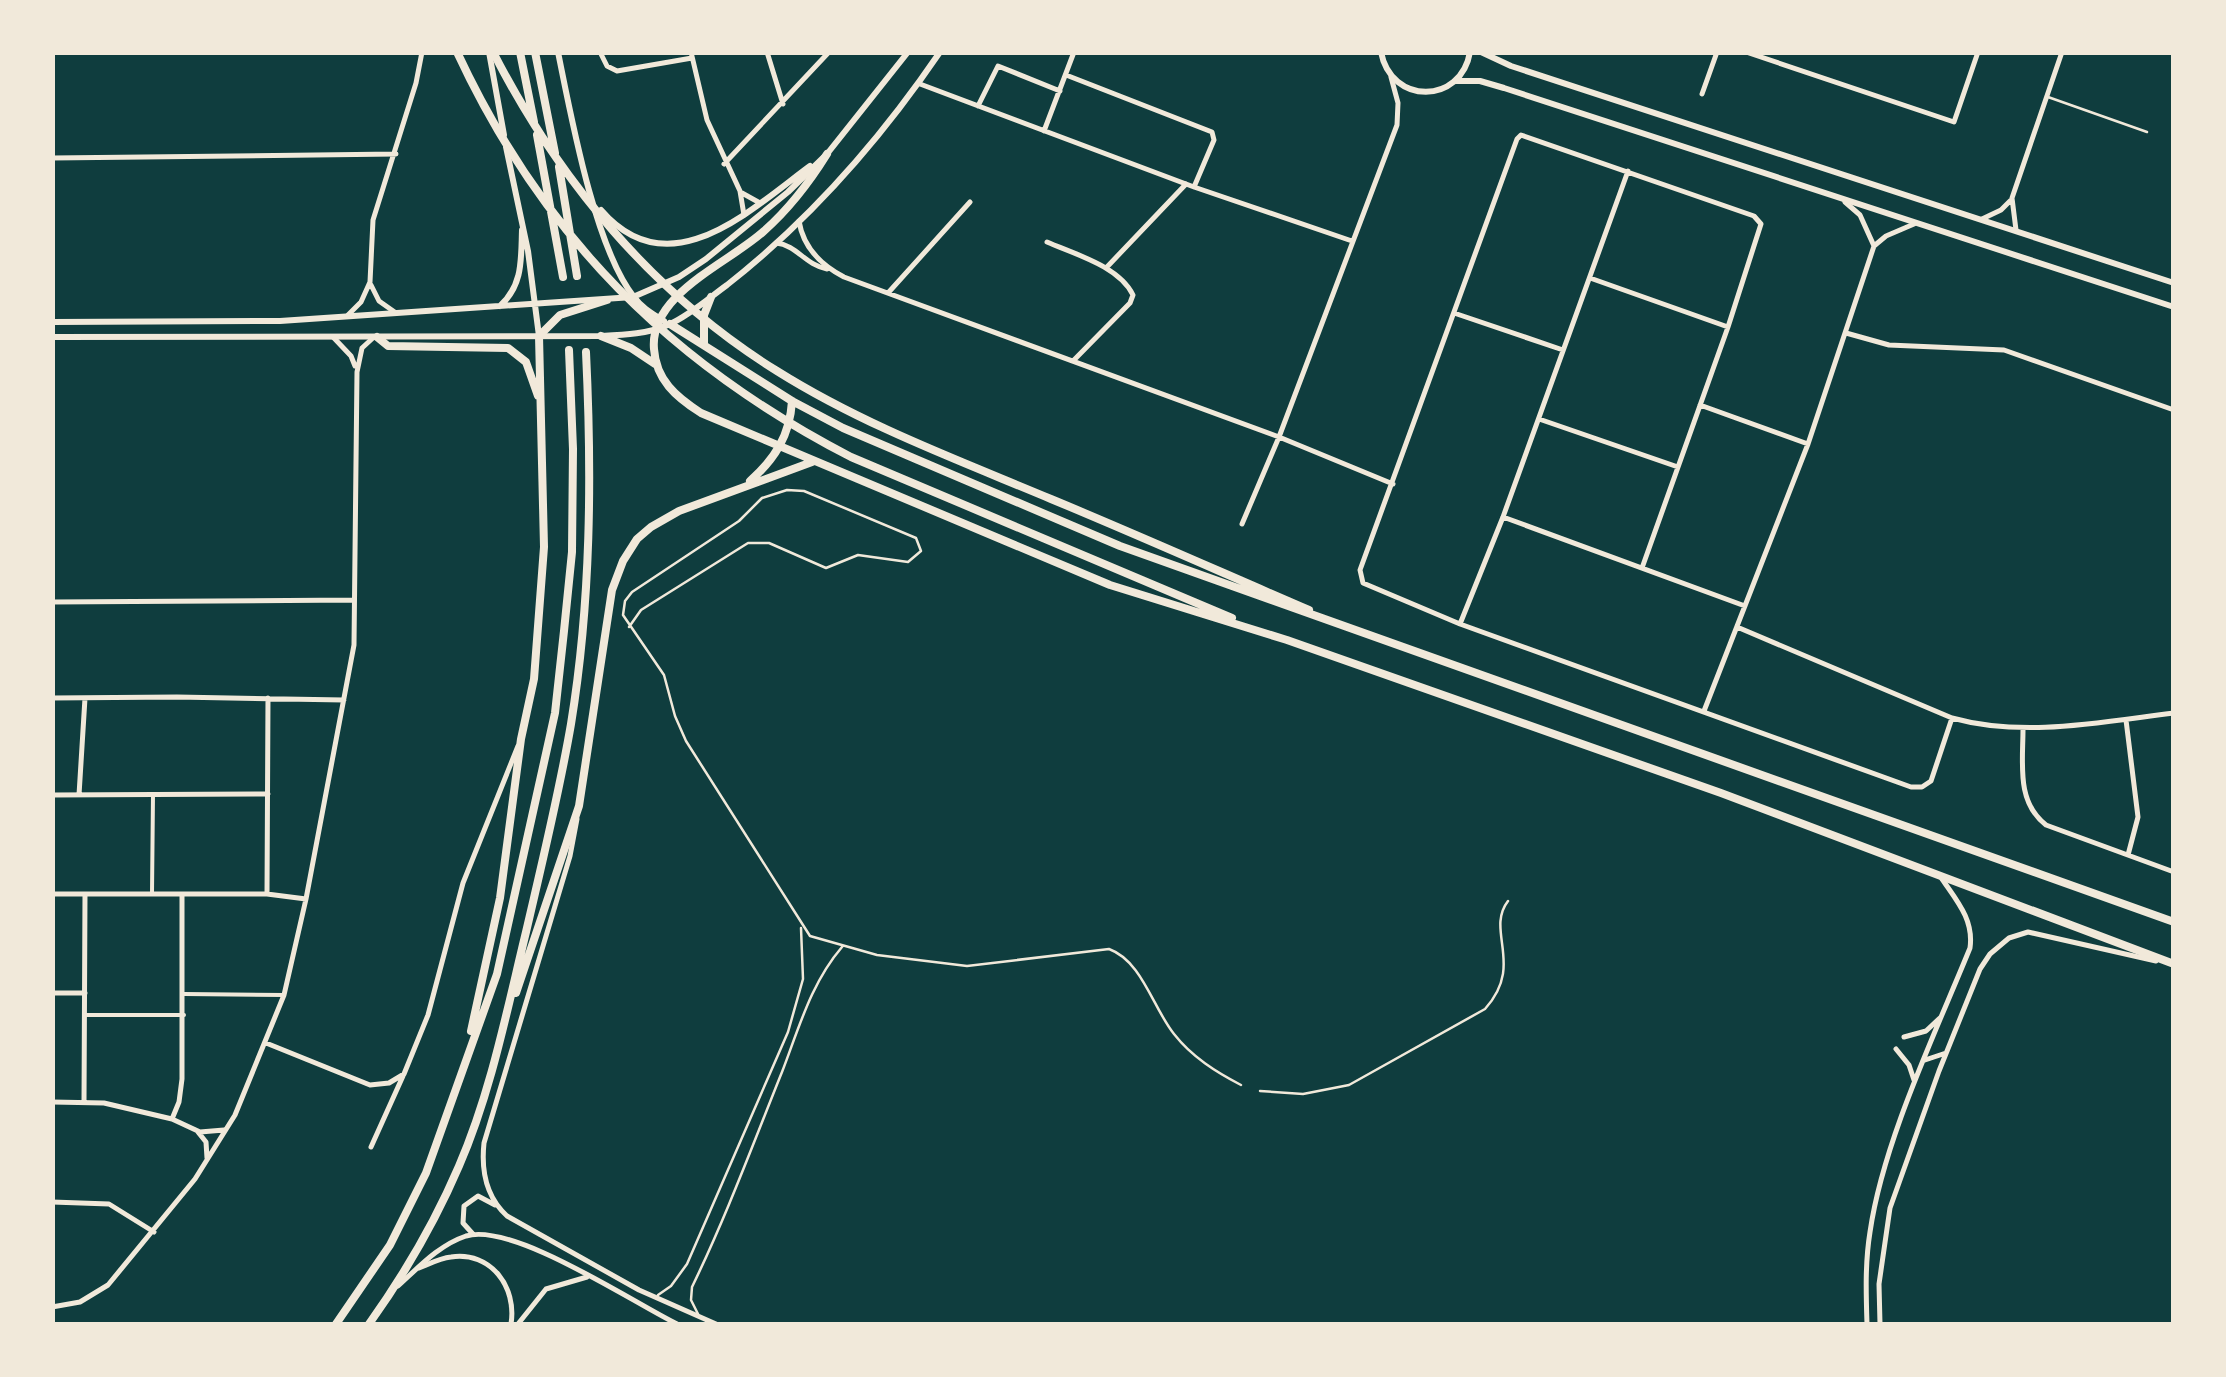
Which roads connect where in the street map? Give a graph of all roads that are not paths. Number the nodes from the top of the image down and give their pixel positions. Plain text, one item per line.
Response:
1 (422, 52) edge
2 (457, 52) edge
3 (491, 52) edge
4 (520, 52) edge
5 (536, 52) edge
6 (558, 52) edge
7 (600, 52) edge
8 (767, 52) edge
9 (829, 52) edge
10 (908, 52) edge
11 (940, 52) edge
12 (1074, 52) edge
13 (1470, 52) edge
14 (1480, 52) edge
15 (1717, 52) edge
16 (1746, 52) edge
17 (1978, 52) edge
18 (2062, 52) edge
19 (692, 55) edge
20 (1379, 55) edge
21 (1066, 74) junction
22 (1391, 77) junction
23 (1457, 80) junction
24 (920, 84) junction
25 (1060, 92) junction
26 (1702, 94) dead end
27 (2047, 96) junction
28 (782, 104) junction
29 (978, 106) junction
30 (1044, 131) junction
31 (2147, 132) dead end
32 (396, 154) junction
33 (827, 154) junction
34 (52, 158) edge
35 (724, 164) junction
36 (1628, 171) junction
37 (1186, 184) junction
38 (1194, 187) junction
39 (740, 191) junction
40 (592, 194) junction
41 (2012, 198) junction
42 (1843, 200) junction
43 (970, 202) dead end
44 (760, 203) junction
45 (744, 215) junction
46 (523, 219) junction
47 (1978, 220) junction
48 (800, 221) junction
49 (1917, 223) junction
50 (2017, 232) junction
51 (1352, 241) junction
52 (1047, 242) dead end
53 (776, 243) junction
54 (1874, 246) junction
55 (1106, 268) junction
56 (830, 269) junction
57 (578, 276) dead end
58 (562, 278) dead end
59 (1589, 278) junction
60 (370, 282) junction
61 (2174, 284) edge
62 (888, 293) junction
63 (633, 296) junction
64 (711, 297) junction
65 (607, 300) junction
66 (535, 304) junction
67 (500, 306) junction
68 (2174, 307) edge
69 (397, 313) junction
70 (1454, 313) junction
71 (346, 316) junction
72 (659, 318) junction
73 (536, 319) junction
74 (52, 322) edge
75 (670, 324) junction
76 (1728, 326) junction
77 (545, 328) junction
78 (654, 329) junction
79 (1846, 333) junction
80 (538, 336) junction
81 (564, 336) junction
82 (602, 336) junction
83 (52, 337) edge
84 (333, 337) junction
85 (376, 337) junction
86 (704, 345) junction
87 (569, 350) dead end
88 (1564, 350) junction
89 (586, 352) dead end
90 (1073, 361) junction
91 (655, 364) junction
92 (357, 372) junction
93 (792, 401) junction
94 (1700, 404) junction
95 (541, 405) junction
96 (2174, 410) edge
97 (1539, 419) junction
98 (1280, 437) junction
99 (1808, 444) junction
100 (779, 448) junction
101 (812, 462) junction
102 (1678, 467) junction
103 (1393, 484) junction
104 (743, 488) junction
105 (1503, 517) junction
106 (1242, 524) dead end
107 (1642, 568) junction
108 (356, 600) junction
109 (52, 602) edge
110 (1744, 606) junction
111 (1460, 624) junction
112 (629, 627) junction
113 (1737, 627) junction
114 (1373, 637) junction
115 (1287, 640) junction
116 (52, 698) edge
117 (84, 698) junction
118 (268, 698) junction
119 (344, 700) junction
120 (1704, 711) junction
121 (2174, 714) edge
122 (1952, 718) junction
123 (2126, 719) junction
124 (2023, 729) junction
125 (521, 739) junction
126 (268, 794) junction
127 (79, 795) junction
128 (153, 795) junction
129 (52, 796) edge
130 (579, 806) junction
131 (2128, 855) junction
132 (2174, 872) edge
133 (1940, 876) junction
134 (152, 893) junction
135 (182, 893) junction
136 (52, 894) edge
137 (84, 894) junction
138 (268, 894) junction
139 (306, 898) junction
140 (1508, 901) dead end
141 (2174, 922) edge
142 (801, 927) junction
143 (843, 946) junction
144 (2174, 965) edge
145 (52, 993) edge
146 (85, 993) junction
147 (184, 994) junction
148 (284, 995) junction
149 (184, 1015) junction
150 (506, 1015) junction
151 (1943, 1015) junction
152 (86, 1016) junction
153 (1904, 1037) dead end
154 (266, 1044) junction
155 (1896, 1049) dead end
156 (1929, 1051) junction
157 (1946, 1052) junction
158 (1935, 1059) junction
159 (1925, 1060) junction
160 (463, 1067) junction
161 (1938, 1071) junction
162 (404, 1074) junction
163 (1914, 1085) junction
164 (1242, 1086) dead end
165 (1260, 1091) dead end
166 (52, 1102) edge
167 (84, 1102) junction
168 (172, 1120) junction
169 (226, 1130) junction
170 (195, 1131) junction
171 (371, 1147) dead end
172 (207, 1161) junction
173 (52, 1202) edge
174 (499, 1208) junction
175 (154, 1232) junction
176 (475, 1234) junction
177 (416, 1269) junction
178 (587, 1277) junction
179 (392, 1292) junction
180 (654, 1297) junction
181 (52, 1307) edge
182 (699, 1316) junction
183 (336, 1324) edge
184 (369, 1324) edge
185 (511, 1324) edge
186 (518, 1324) edge
187 (677, 1324) edge
188 (716, 1324) edge
189 (1867, 1324) edge
190 (1880, 1324) edge

1 - 32 street
2 - 115 main road
3 - 46 main road
3 - 114 main road
4 - 58 main road
5 - 57 main road
6 - 40 main road
7 - 19 street
8 - 28 street
9 - 28 street
10 - 33 main road
11 - 24 main road
12 - 21 street
13 - 23 main road
14 - 47 main road
15 - 26 street
16 - 17 street
18 - 27 street
19 - 35 street
20 - 22 main road
21 - 25 street
21 - 38 street
22 - 23 main road
22 - 51 street
23 - 42 main road
24 - 29 street
24 - 48 main road
25 - 29 street
25 - 30 street
27 - 31 lane
27 - 41 street
28 - 35 street
29 - 30 street
30 - 37 street
32 - 34 street
32 - 60 street
33 - 44 main road
33 - 63 main road
33 - 72 main road
35 - 39 street
36 - 59 street
36 - 70 street
36 - 76 street
37 - 38 street
37 - 55 street
38 - 51 street
39 - 44 street
39 - 45 street
40 - 45 main road
40 - 63 main road
41 - 47 street
41 - 50 street
42 - 49 main road
42 - 54 street
43 - 62 street
44 - 45 main road
46 - 66 main road
46 - 67 main road
47 - 50 main road
48 - 53 main road
48 - 56 street
49 - 54 street
49 - 68 main road
50 - 61 main road
51 - 98 street
52 - 55 street
53 - 56 street
53 - 64 main road
54 - 79 street
55 - 90 street
56 - 62 street
59 - 76 street
59 - 88 street
60 - 69 street
60 - 71 street
62 - 90 street
63 - 65 main road
63 - 72 main road
64 - 75 main road
64 - 86 main road
65 - 66 main road
65 - 77 main road
66 - 67 main road
66 - 73 main road
67 - 69 main road
69 - 71 main road
70 - 88 street
70 - 103 street
71 - 74 main road
72 - 75 main road
72 - 78 main road
73 - 77 main road
73 - 80 main road
75 - 78 main road
75 - 86 main road
76 - 94 street
77 - 80 main road
77 - 81 main road
78 - 82 main road
78 - 91 main road
79 - 96 street
79 - 99 street
80 - 81 main road
80 - 85 main road
80 - 95 main road
81 - 82 main road
82 - 91 main road
83 - 84 main road
84 - 85 main road
84 - 92 street
85 - 92 street
85 - 95 main road
86 - 93 main road
87 - 160 main road
88 - 97 street
89 - 150 main road
90 - 98 street
91 - 100 main road
92 - 108 street
93 - 100 main road
93 - 114 main road
94 - 99 street
94 - 102 street
95 - 125 main road
97 - 102 street
97 - 105 street
98 - 103 street
98 - 106 street
99 - 110 street
100 - 101 main road
100 - 104 main road
101 - 104 main road
101 - 115 main road
102 - 107 street
103 - 111 street
104 - 130 main road
105 - 107 street
105 - 111 street
107 - 110 street
108 - 109 street
108 - 119 street
110 - 113 street
111 - 120 street
112 - 112 lane
112 - 142 lane
113 - 120 street
113 - 122 street
114 - 141 main road
115 - 133 main road
116 - 117 street
117 - 118 street
117 - 127 street
118 - 119 street
118 - 126 street
119 - 139 street
120 - 122 street
121 - 123 street
122 - 124 street
123 - 124 street
123 - 131 street
124 - 131 street
125 - 160 main road
125 - 162 street
126 - 128 street
126 - 138 street
127 - 128 street
127 - 129 street
128 - 134 street
130 - 150 main road
130 - 174 street
131 - 132 street
133 - 144 main road
133 - 151 street
134 - 135 street
134 - 137 street
135 - 138 street
135 - 147 street
136 - 137 street
137 - 146 street
138 - 139 street
139 - 148 street
140 - 165 lane
142 - 143 lane
142 - 180 lane
143 - 164 lane
143 - 182 lane
144 - 157 street
145 - 146 street
146 - 152 street
147 - 148 street
147 - 149 street
148 - 154 street
149 - 152 street
149 - 168 street
150 - 179 main road
151 - 153 street
151 - 156 street
152 - 167 street
154 - 162 street
154 - 169 street
155 - 163 street
156 - 158 street
156 - 159 street
157 - 158 street
157 - 161 street
158 - 159 street
158 - 161 street
159 - 163 street
160 - 183 main road
161 - 190 street
162 - 171 street
163 - 189 street
166 - 167 street
167 - 168 street
168 - 170 street
169 - 170 street
169 - 172 street
170 - 172 street
172 - 175 street
173 - 175 street
174 - 176 street
174 - 180 street
175 - 181 street
176 - 177 street
176 - 178 street
177 - 179 street
177 - 185 street
178 - 186 street
178 - 187 street
179 - 184 main road
180 - 182 street
182 - 188 street

